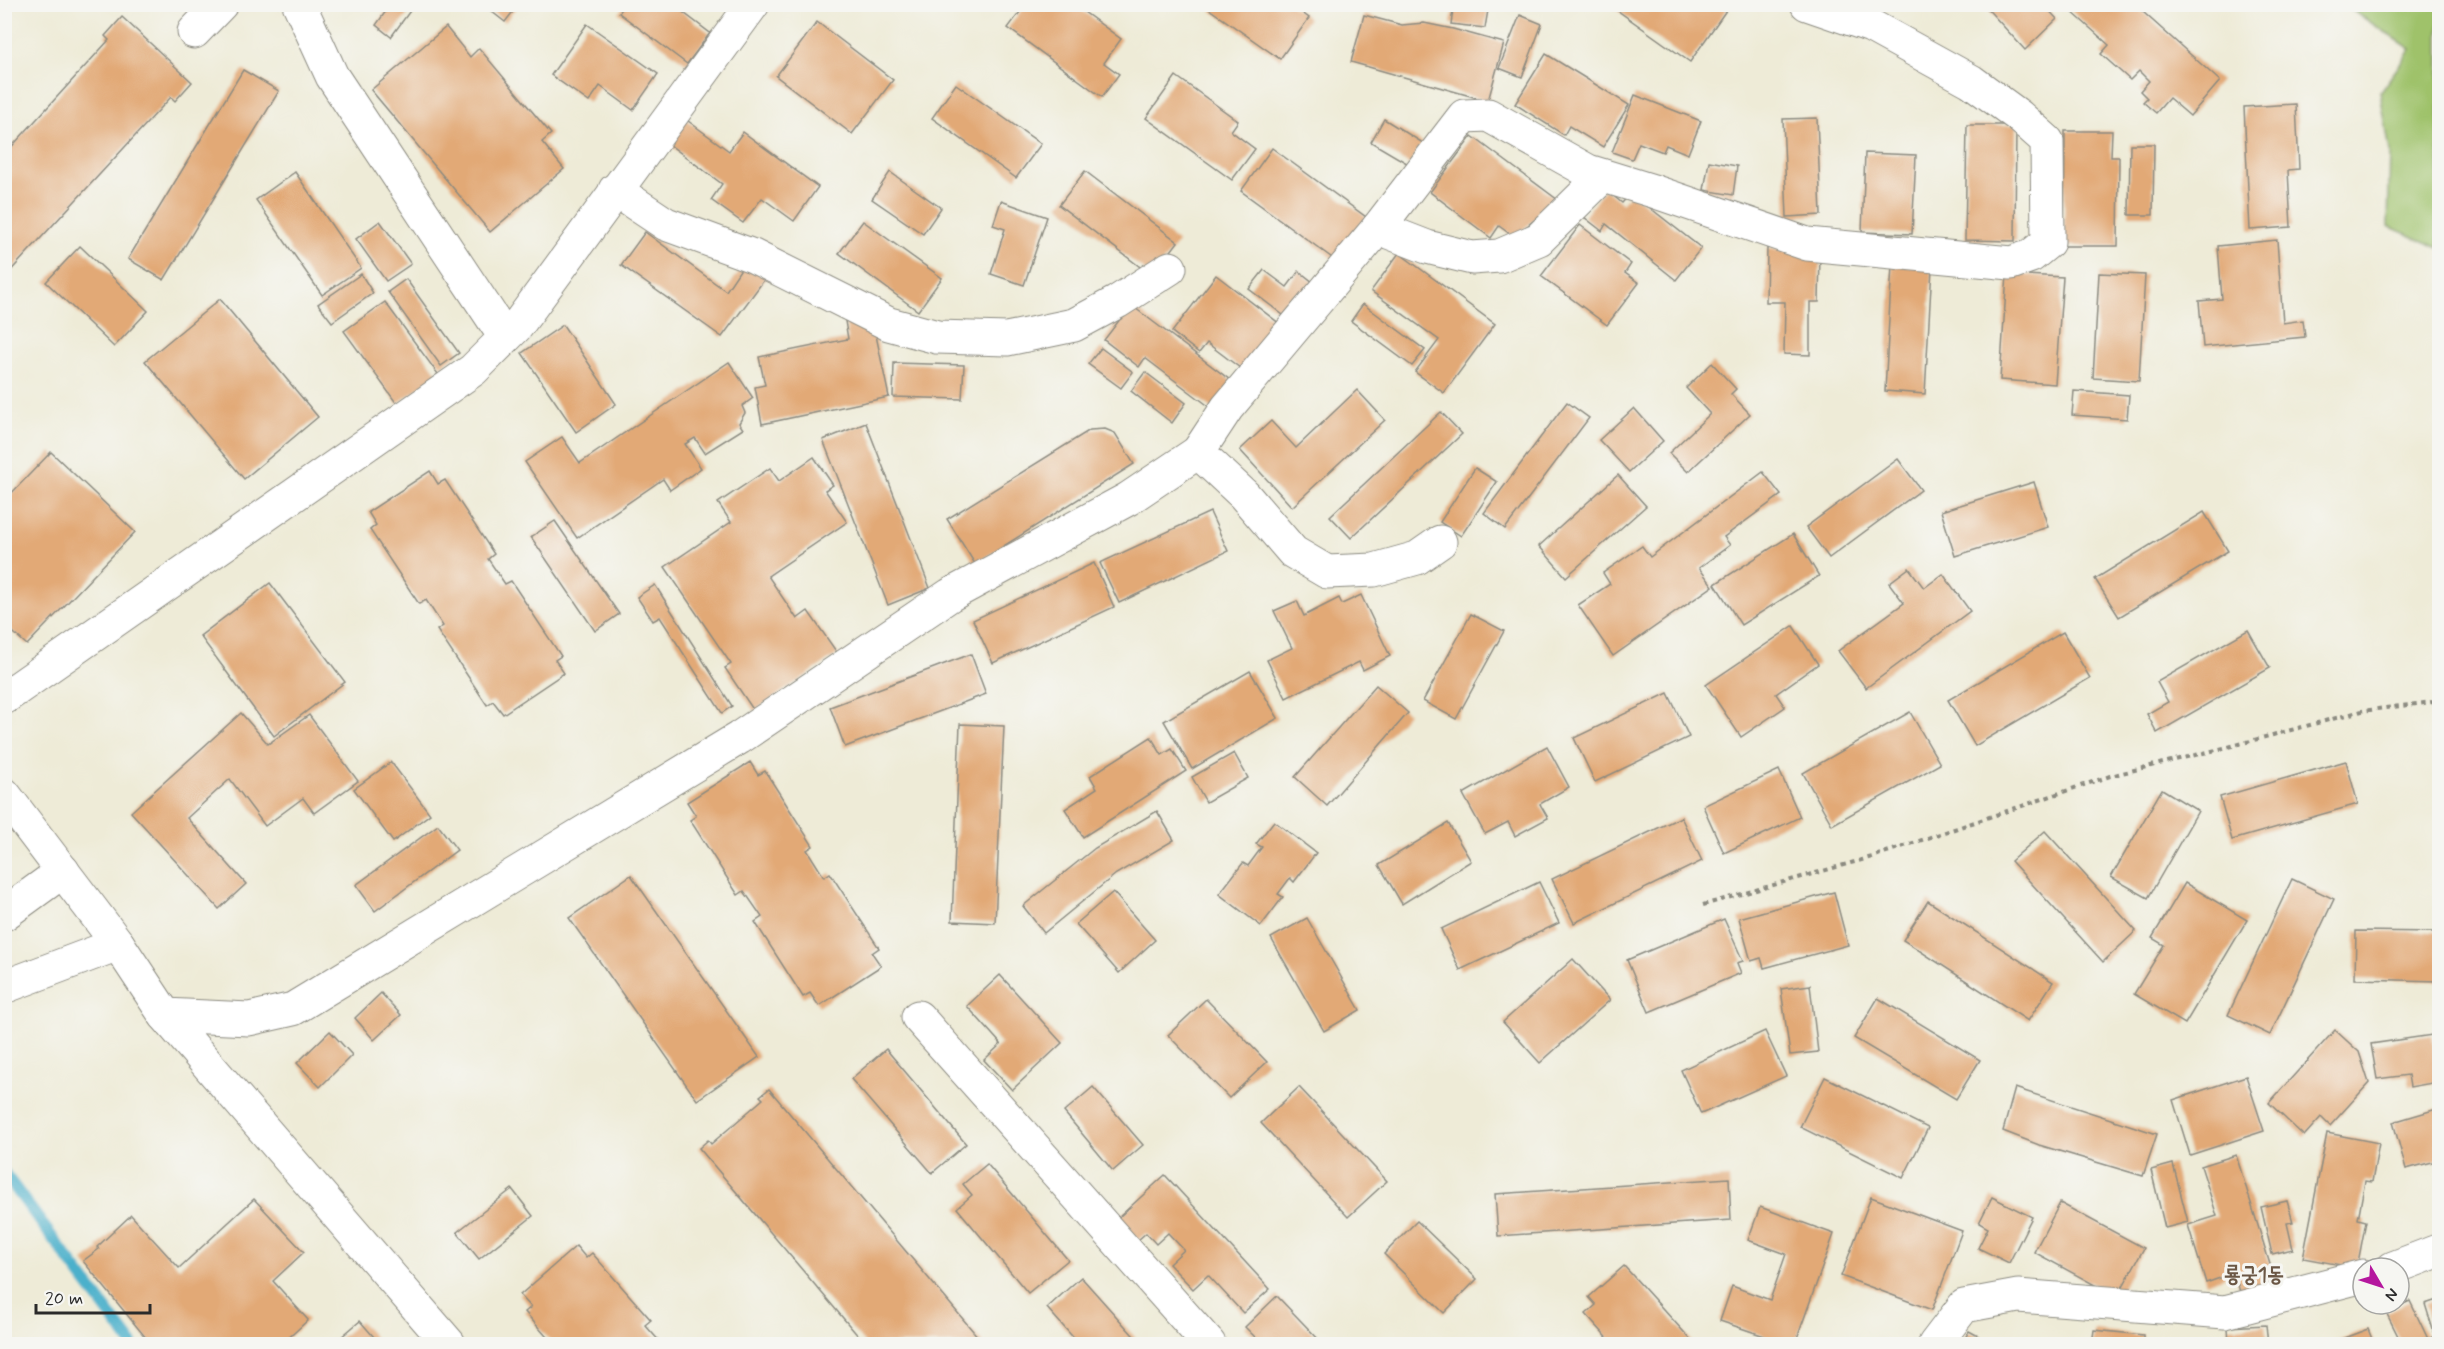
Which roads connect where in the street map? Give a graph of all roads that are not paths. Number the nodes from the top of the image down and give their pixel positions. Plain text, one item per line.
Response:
1 (221, 4) edge
2 (299, 4) edge
3 (753, 4) edge
4 (1807, 4) edge
5 (194, 32) dead end
6 (1603, 176) junction
7 (615, 190) junction
8 (1378, 228) junction
9 (1170, 268) dead end
10 (505, 337) junction
11 (1198, 452) junction
12 (1440, 542) dead end
13 (4, 698) edge
14 (4, 794) edge
15 (63, 871) junction
16 (4, 914) edge
17 (118, 944) junction
18 (4, 987) edge
19 (165, 1015) junction
20 (918, 1017) dead end
21 (2439, 1250) edge
22 (2411, 1261) edge
23 (2351, 1279) edge
24 (449, 1344) edge
25 (1209, 1344) edge
26 (1935, 1344) edge

1 - 5 street
2 - 10 street
3 - 7 street
4 - 6 street
6 - 8 street
6 - 8 street
7 - 9 street
7 - 10 street
8 - 11 street
10 - 13 street
11 - 12 street
11 - 19 street
14 - 15 street
15 - 16 street
15 - 17 street
17 - 18 street
17 - 19 street
19 - 24 street
20 - 25 street
21 - 22 street
23 - 26 street

